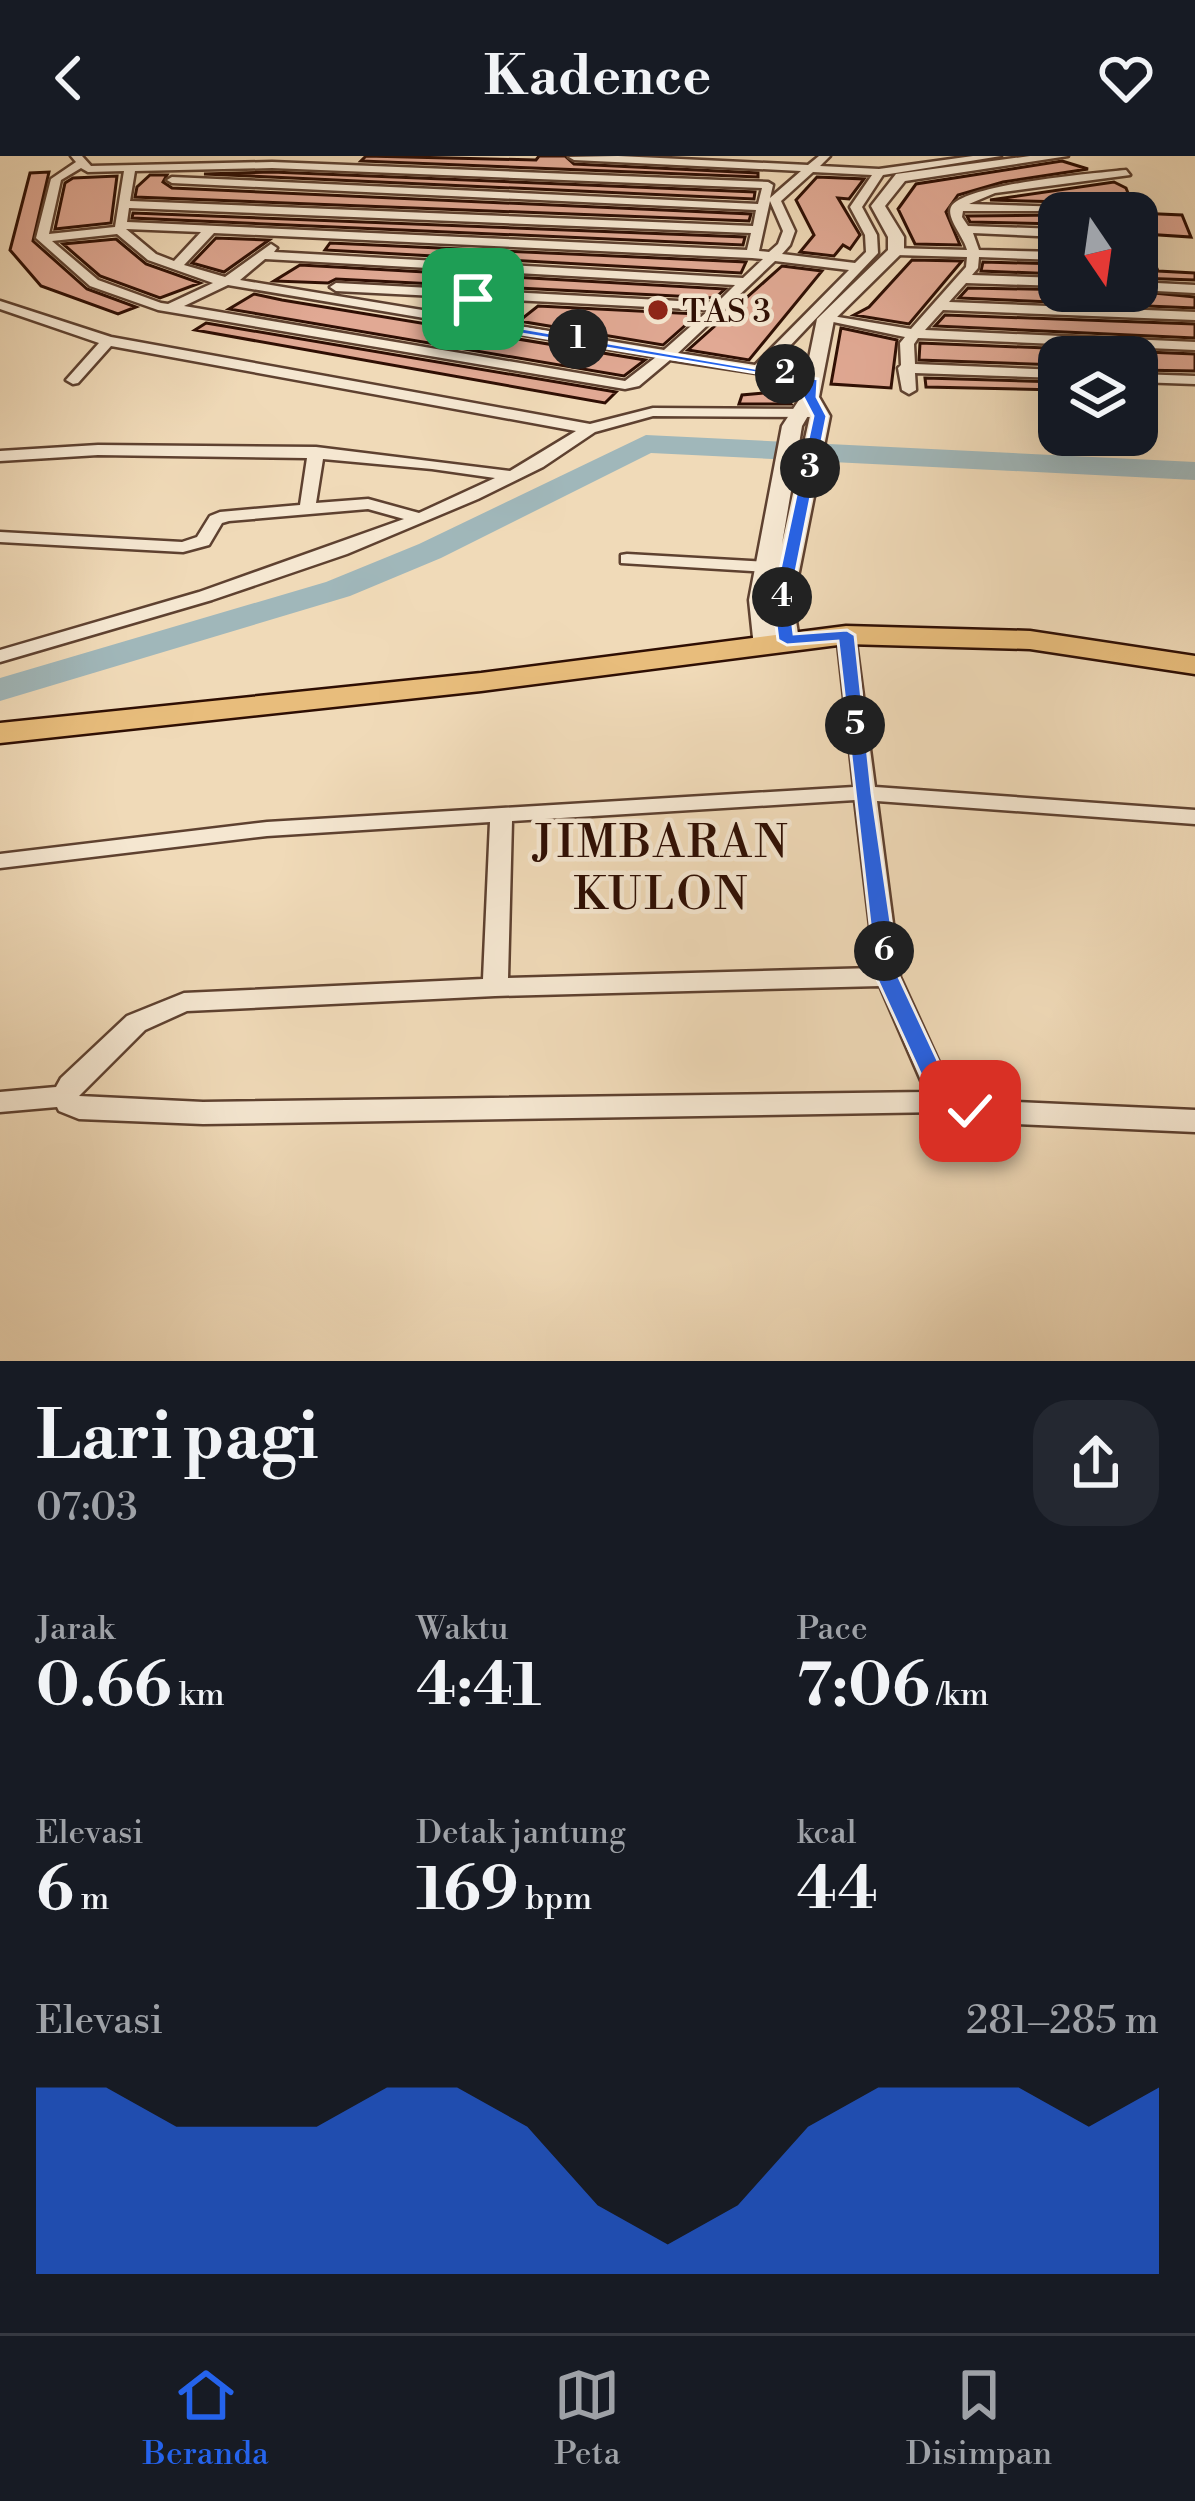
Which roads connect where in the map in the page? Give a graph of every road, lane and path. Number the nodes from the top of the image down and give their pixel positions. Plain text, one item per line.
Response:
1 (157, 156) edge
2 (329, 156) edge
3 (825, 156) edge
4 (996, 156) edge
5 (1060, 156) edge
6 (574, 157) edge
7 (78, 159) edge
8 (530, 161) dead end
9 (758, 161) edge
10 (348, 162) edge
11 (131, 165) edge
12 (809, 167) junction
13 (966, 167) junction
14 (542, 170) junction
15 (879, 172) junction
16 (1126, 173) dead end
17 (1097, 183) junction
18 (768, 185) junction
19 (788, 187) junction
20 (1012, 187) junction
21 (325, 188) junction
22 (1099, 192) edge
23 (530, 197) junction
24 (122, 204) junction
25 (760, 207) junction
26 (957, 207) junction
27 (307, 208) junction
28 (1038, 210) edge
29 (518, 218) junction
30 (213, 227) junction
31 (120, 228) junction
32 (968, 229) junction
33 (756, 230) junction
34 (286, 231) junction
35 (1038, 231) edge
36 (43, 238) junction
37 (506, 242) junction
38 (896, 251) junction
39 (752, 254) junction
40 (975, 254) junction
41 (264, 255) junction
42 (772, 256) junction
43 (1038, 256) edge
44 (175, 266) junction
45 (857, 267) junction
46 (492, 268) junction
47 (966, 279) junction
48 (1038, 281) edge
49 (225, 282) junction
50 (744, 282) junction
51 (246, 284) junction
52 (1158, 285) edge
53 (1195, 286) edge
54 (268, 287) junction
55 (560, 300) junction
56 (0, 305) edge
57 (942, 306) junction
58 (719, 307) junction
59 (170, 308) junction
60 (466, 308) junction
61 (190, 312) junction
62 (1195, 316) edge
63 (826, 319) junction
64 (704, 324) junction
65 (914, 334) junction
66 (108, 341) junction
67 (1195, 346) edge
68 (668, 354) junction
69 (905, 368) junction
70 (764, 370) junction
71 (1038, 373) edge
72 (1158, 379) edge
73 (73, 380) dead end
74 (1195, 380) edge
75 (909, 390) dead end
76 (810, 400) junction
77 (599, 428) junction
78 (316, 452) junction
79 (0, 456) edge
80 (511, 476) junction
81 (307, 511) junction
82 (416, 517) junction
83 (786, 531) junction
84 (0, 537) edge
85 (627, 559) dead end
86 (767, 567) junction
87 (847, 635) junction
88 (775, 641) junction
89 (0, 656) edge
90 (1194, 670) edge
91 (0, 733) edge
92 (862, 793) junction
93 (501, 817) junction
94 (1195, 817) edge
95 (0, 861) edge
96 (888, 977) junction
97 (495, 987) junction
98 (66, 1096) junction
99 (0, 1102) edge
100 (944, 1102) junction
101 (1195, 1121) edge

1 - 2 street
3 - 12 street
4 - 15 street
5 - 13 street
6 - 9 street
6 - 14 street
7 - 11 street
7 - 36 street
8 - 14 street
9 - 12 street
10 - 11 street
10 - 14 street
10 - 21 street
11 - 21 street
11 - 24 street
12 - 15 street
12 - 19 street
13 - 20 street
13 - 38 street
14 - 18 street
14 - 23 street
15 - 45 street
16 - 17 street
17 - 20 street
17 - 22 street
18 - 19 street
18 - 25 street
19 - 42 street
20 - 26 street
21 - 23 street
21 - 27 street
23 - 25 street
23 - 29 street
24 - 27 street
24 - 31 street
25 - 33 street
26 - 28 street
26 - 32 street
27 - 29 street
27 - 34 street
29 - 33 street
29 - 37 street
30 - 31 street
30 - 34 street
30 - 44 street
31 - 36 street
31 - 44 street
32 - 35 street
32 - 40 street
33 - 39 street
34 - 37 street
34 - 41 street
36 - 59 street
37 - 39 street
37 - 46 street
38 - 40 street
38 - 63 street
39 - 42 street
40 - 43 street
40 - 47 street
41 - 46 street
41 - 49 street
42 - 45 street
42 - 50 street
44 - 49 street
45 - 70 street
46 - 50 street
46 - 60 street
47 - 48 street
47 - 57 street
49 - 51 street
49 - 59 street
50 - 58 street
51 - 54 street
51 - 61 street
52 - 53 street
54 - 60 street
54 - 60 street
55 - 58 street
55 - 60 street
55 - 64 street
56 - 66 street
57 - 62 street
57 - 65 street
58 - 64 street
59 - 61 street
60 - 68 street
61 - 68 street
63 - 65 street
63 - 76 street
64 - 68 street
65 - 67 street
65 - 69 street
66 - 73 street
66 - 77 street
68 - 70 street
69 - 71 street
69 - 75 street
70 - 76 street
72 - 74 street
76 - 77 street
76 - 83 street
77 - 80 street
78 - 79 street
78 - 80 street
78 - 81 street
80 - 82 street
81 - 82 street
81 - 84 street
82 - 89 street
83 - 86 street
83 - 88 street
85 - 86 street
86 - 88 street
87 - 88 main road
87 - 90 main road
87 - 92 street
88 - 91 main road
92 - 93 street
92 - 94 street
92 - 96 street
93 - 95 street
93 - 97 street
96 - 97 street
96 - 100 street
97 - 98 street
98 - 99 street
98 - 100 street
100 - 101 street

